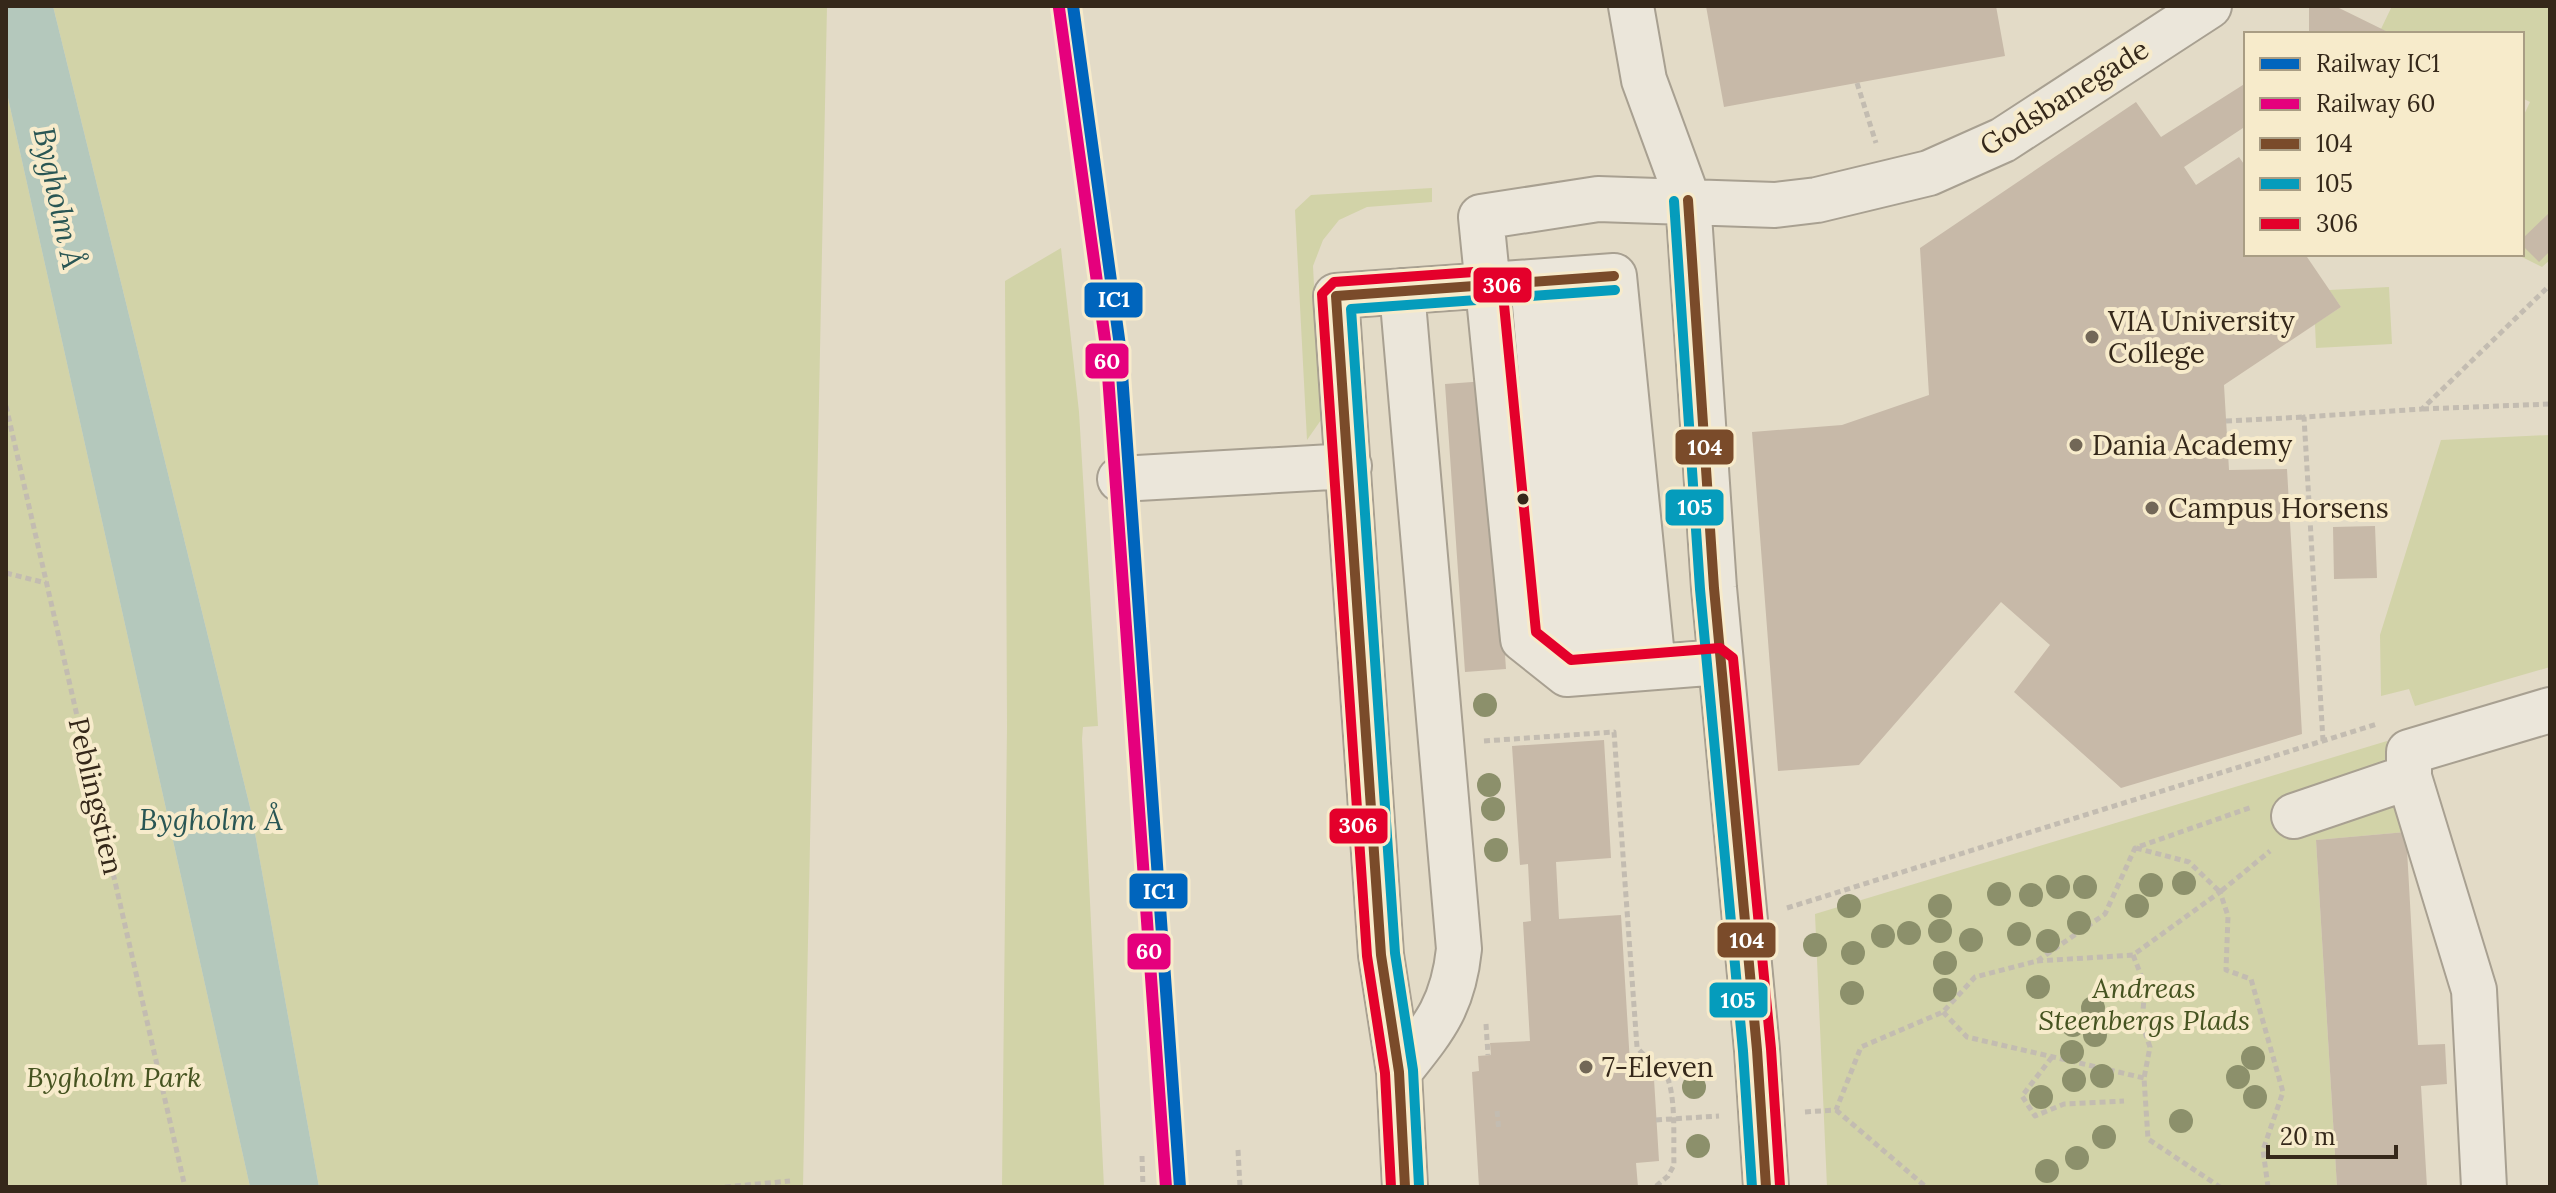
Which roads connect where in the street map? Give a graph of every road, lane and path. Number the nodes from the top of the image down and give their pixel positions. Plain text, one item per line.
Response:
1 (1631, 6) edge
2 (2209, 6) edge
3 (1857, 83) dead end
4 (1888, 183) junction
5 (1688, 200) junction
6 (1595, 277) junction
7 (1533, 282) junction
8 (1488, 285) junction
9 (2550, 285) edge
10 (1402, 291) junction
11 (2550, 404) edge
12 (6, 406) edge
13 (2422, 409) junction
14 (2304, 417) junction
15 (2226, 421) dead end
16 (1349, 466) junction
17 (1120, 479) dead end
18 (6, 573) edge
19 (46, 583) junction
20 (1720, 662) junction
21 (1653, 667) junction
22 (1610, 670) junction
23 (1567, 674) junction
24 (2550, 710) edge
25 (1482, 741) dead end
26 (2323, 741) junction
27 (2409, 764) junction
28 (2277, 822) junction
29 (2135, 848) junction
30 (2220, 892) junction
31 (1745, 921) junction
32 (2133, 955) junction
33 (2037, 961) junction
34 (1943, 1012) junction
35 (2052, 1057) junction
36 (1399, 1072) junction
37 (2144, 1078) junction
38 (2124, 1101) dead end
39 (1836, 1110) junction
40 (1497, 1111) dead end
41 (1761, 1114) junction
42 (1672, 1119) junction
43 (1656, 1120) dead end
44 (1499, 1131) dead end
45 (1238, 1150) dead end
46 (1142, 1156) dead end
47 (790, 1181) dead end
48 (185, 1187) edge
49 (725, 1187) edge
50 (1143, 1187) edge
51 (1240, 1187) edge
52 (1405, 1187) edge
53 (1655, 1187) edge
54 (1766, 1187) edge
55 (1926, 1187) edge
56 (2220, 1187) edge
57 (2268, 1187) edge
58 (2484, 1187) edge

1 - 5 street
2 - 4 street, Godsbanegade
3 - 4 path
4 - 5 street, Godsbanegade
5 - 8 street, Godsbanegade
5 - 20 street
6 - 7 street
6 - 21 street
6 - 22 street
7 - 8 street
7 - 23 street
8 - 10 street
8 - 23 street
9 - 13 path
10 - 16 street
10 - 36 street
11 - 13 path
12 - 19 path, Peblingstien
13 - 14 path
14 - 15 path
14 - 26 path
16 - 17 street
16 - 36 street
18 - 19 path
19 - 48 path, Peblingstien
20 - 21 street
20 - 31 street
21 - 22 street
22 - 23 street
24 - 27 street
25 - 42 path
26 - 27 path
26 - 31 path
27 - 28 street
27 - 58 street
28 - 29 path
28 - 30 path
29 - 30 path
29 - 33 path
30 - 32 path
30 - 57 path
31 - 41 street
32 - 33 path
32 - 37 path
33 - 34 path
34 - 35 path
34 - 39 path
35 - 37 path
35 - 38 path
36 - 52 street
37 - 56 path
39 - 41 path
39 - 55 path
40 - 44 path
41 - 54 street
42 - 43 path
42 - 53 path
45 - 51 path
46 - 50 path
47 - 49 path

